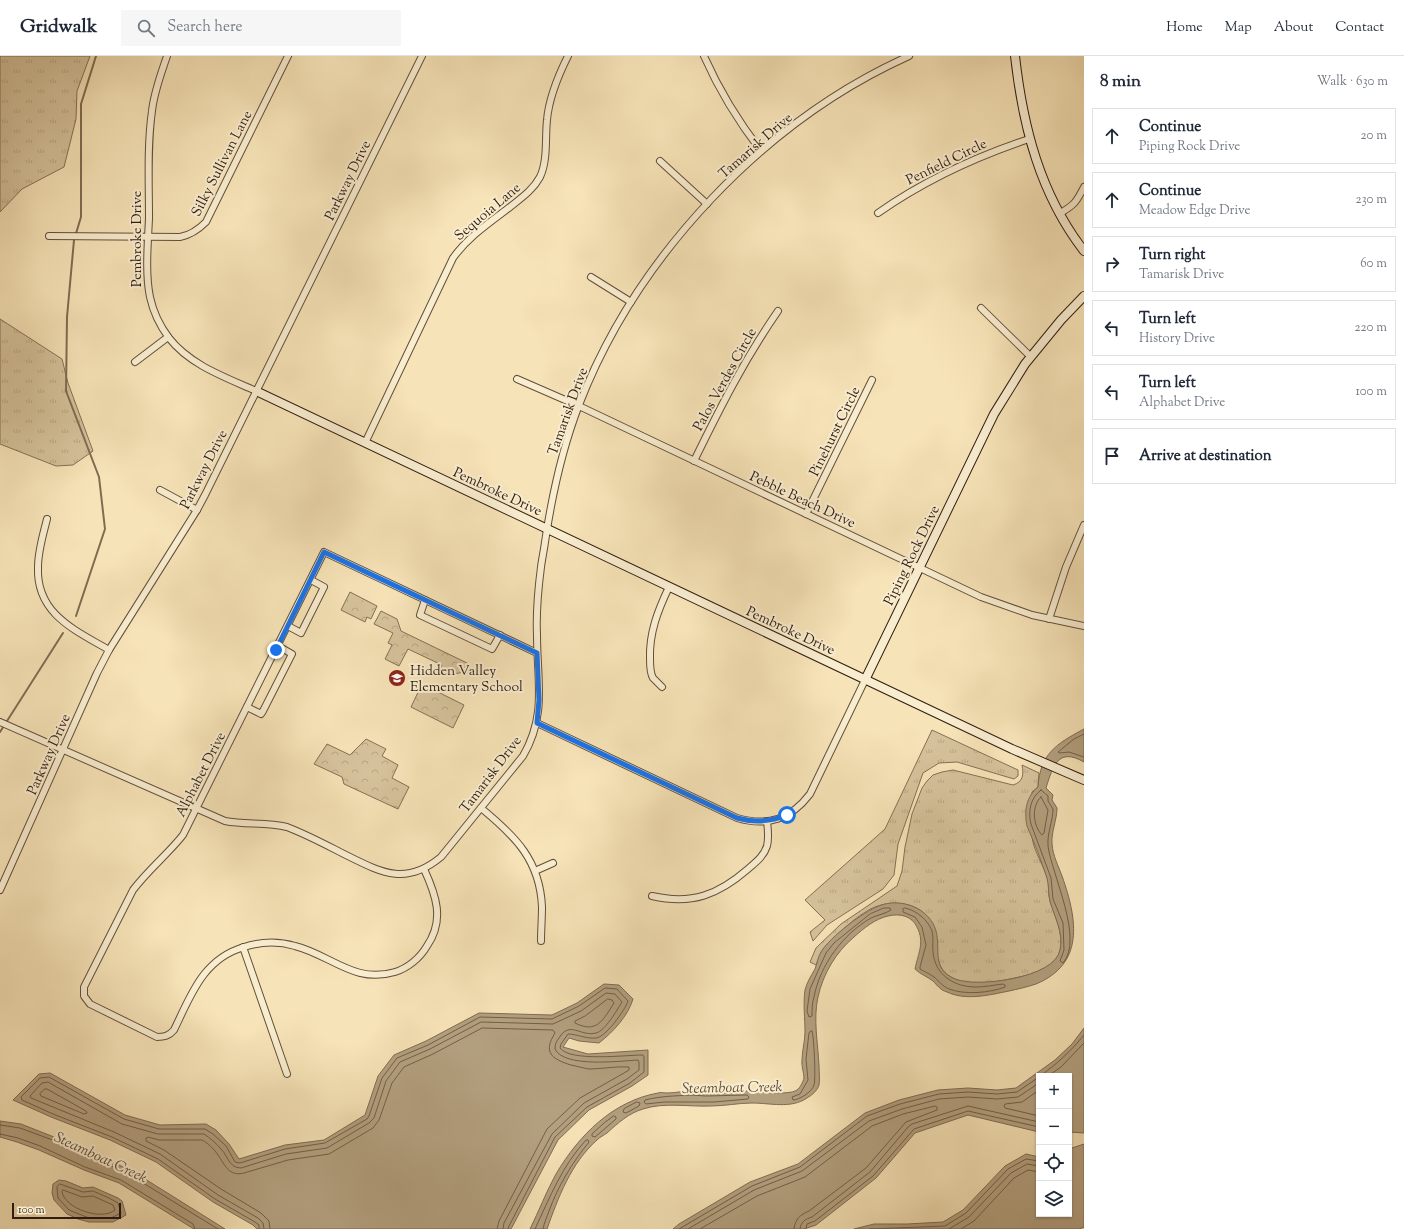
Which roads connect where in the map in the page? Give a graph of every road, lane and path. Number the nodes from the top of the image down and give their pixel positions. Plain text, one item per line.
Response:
1 (167, 56) edge
2 (288, 56) edge
3 (422, 56) edge
4 (568, 56) edge
5 (704, 56) edge
6 (909, 56) edge
7 (1015, 56) edge
8 (1029, 139) junction
9 (761, 151) junction
10 (660, 161) dead end
11 (1084, 187) edge
12 (707, 204) junction
13 (878, 213) dead end
14 (1059, 214) junction
15 (49, 236) dead end
16 (148, 236) junction
17 (1084, 251) edge
18 (591, 278) dead end
19 (1084, 296) edge
20 (632, 302) junction
21 (981, 308) dead end
22 (778, 311) dead end
23 (168, 337) junction
24 (1031, 357) junction
25 (135, 362) dead end
26 (517, 379) dead end
27 (872, 380) dead end
28 (256, 391) junction
29 (579, 406) junction
30 (365, 443) junction
31 (694, 461) junction
32 (160, 490) dead end
33 (196, 510) junction
34 (806, 514) junction
35 (47, 519) dead end
36 (1084, 525) edge
37 (546, 529) junction
38 (919, 568) junction
39 (311, 580) junction
40 (669, 587) junction
41 (425, 600) junction
42 (1049, 619) junction
43 (288, 626) junction
44 (1084, 626) edge
45 (500, 635) junction
46 (278, 646) junction
47 (109, 650) junction
48 (537, 653) junction
49 (865, 680) junction
50 (662, 687) dead end
51 (248, 707) junction
52 (0, 722) edge
53 (537, 723) junction
54 (63, 750) junction
55 (1084, 780) edge
56 (481, 808) junction
57 (197, 809) junction
58 (767, 821) junction
59 (553, 863) dead end
60 (424, 869) junction
61 (535, 871) junction
62 (0, 890) edge
63 (652, 896) dead end
64 (541, 941) dead end
65 (244, 947) junction
66 (84, 996) junction
67 (78, 999) dead end
68 (287, 1074) dead end

1 - 16 street, Pembroke Drive
2 - 16 street, Silky Sullivan Lane
3 - 28 street, Parkway Drive
4 - 30 street, Sequoia Lane
5 - 9 street
6 - 9 street, Tamarisk Drive
7 - 8 street
8 - 13 street, Penfield Circle
8 - 14 street
9 - 12 street, Tamarisk Drive
10 - 12 street
11 - 14 street
12 - 20 street, Tamarisk Drive
14 - 17 street
15 - 16 street, Silky Sullivan Lane
16 - 23 street, Pembroke Drive
18 - 20 street
19 - 24 street, Piping Rock Drive
20 - 29 street, Tamarisk Drive
21 - 24 street
22 - 31 street, Palos Verdes Circle
23 - 25 street
23 - 28 street, Pembroke Drive
24 - 38 street, Piping Rock Drive
26 - 29 street, Pebble Beach Drive
27 - 34 street, Pinehurst Circle
28 - 30 street, Pembroke Drive
28 - 33 street, Parkway Drive
29 - 31 street, Pebble Beach Drive
29 - 37 street, Tamarisk Drive
30 - 37 street, Pembroke Drive
31 - 34 street, Pebble Beach Drive
32 - 33 street
33 - 47 street, Parkway Drive
34 - 38 street, Pebble Beach Drive
35 - 47 street
36 - 42 street
37 - 40 street, Pembroke Drive
37 - 48 street, Tamarisk Drive
38 - 42 street, Pebble Beach Drive
38 - 49 street, Piping Rock Drive
39 - 41 street, Alphabet Drive
39 - 43 street, Alphabet Drive
39 - 43 street
40 - 49 street, Pembroke Drive
40 - 50 street
41 - 45 street
41 - 45 street
42 - 44 street, Pebble Beach Drive
43 - 46 street, Alphabet Drive
45 - 48 street
46 - 51 street, Alphabet Drive
46 - 51 street
47 - 54 street, Parkway Drive
48 - 53 street, Tamarisk Drive
49 - 55 street, Pembroke Drive
49 - 58 street, Piping Rock Drive
51 - 57 street, Alphabet Drive
52 - 54 street
53 - 56 street, Tamarisk Drive
53 - 58 street, Piping Rock Drive
54 - 57 street
54 - 62 street, Parkway Drive
56 - 60 street, Tamarisk Drive
56 - 61 street
57 - 60 street
57 - 66 street, Alphabet Drive
58 - 63 street
59 - 61 street
60 - 65 street
61 - 64 street
65 - 66 street
65 - 68 street
66 - 67 street

